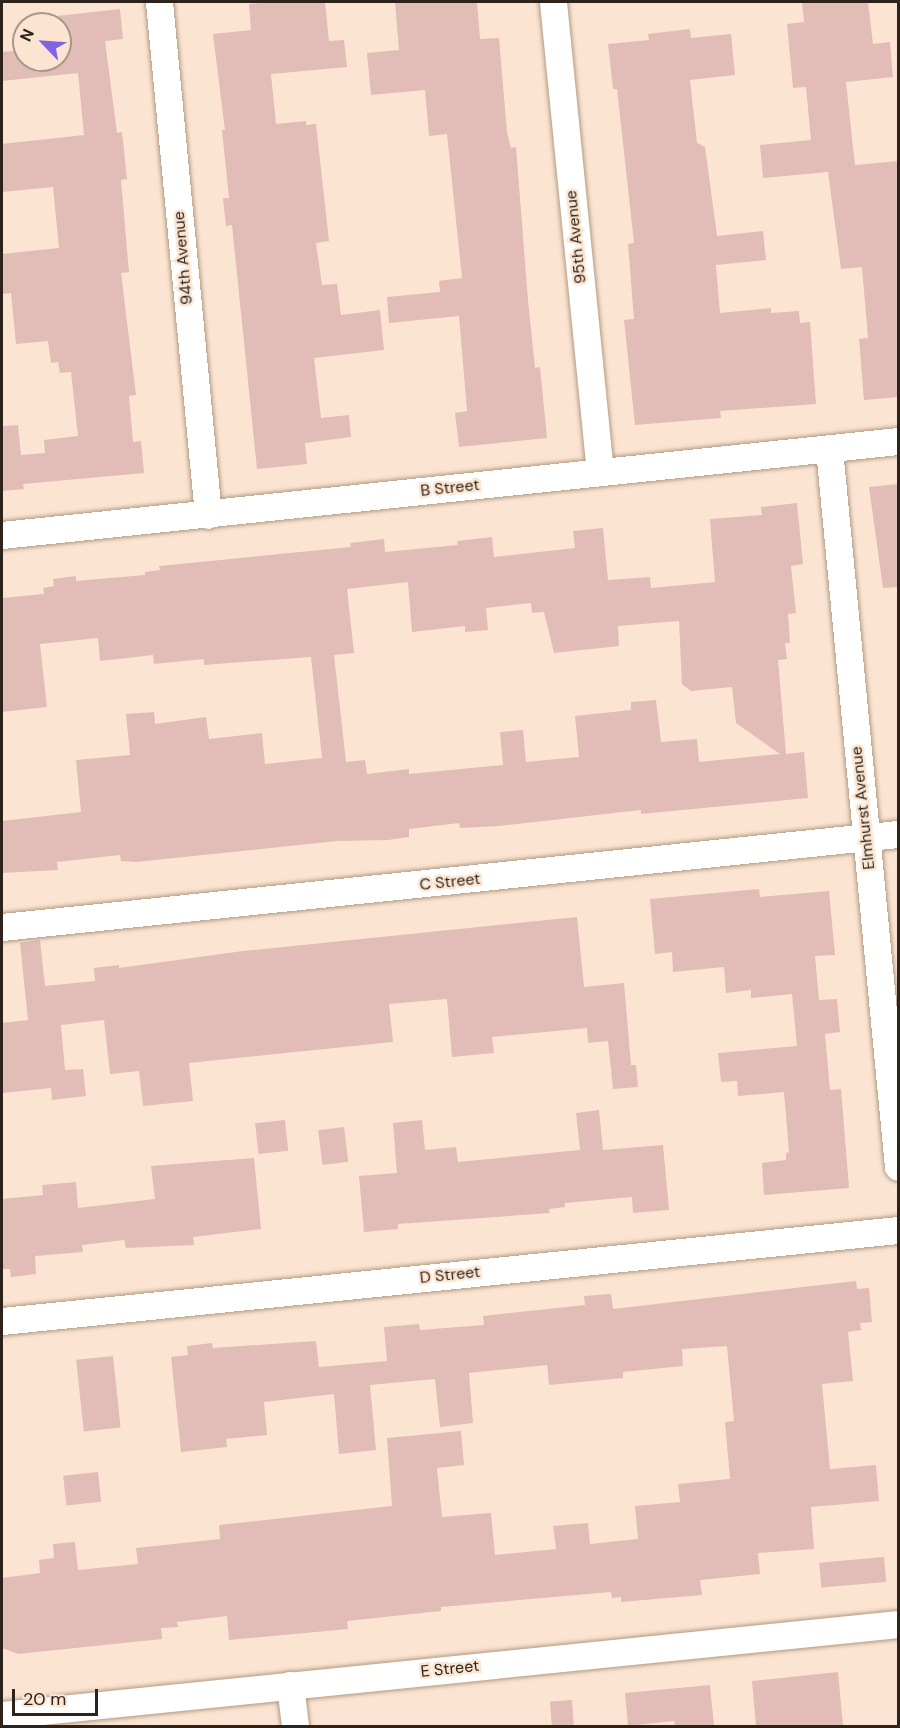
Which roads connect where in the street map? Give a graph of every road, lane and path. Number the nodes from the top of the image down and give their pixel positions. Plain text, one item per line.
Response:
1 (159, 2) edge
2 (553, 2) edge
3 (898, 441) edge
4 (829, 449) junction
5 (600, 472) junction
6 (208, 515) junction
7 (2, 535) edge
8 (898, 834) edge
9 (866, 838) junction
10 (2, 927) edge
11 (898, 1167) edge
12 (898, 1230) edge
13 (2, 1321) edge
14 (898, 1624) edge
15 (290, 1685) junction
16 (2, 1714) edge
17 (295, 1726) edge

1 - 6 street, 94th Avenue
2 - 5 street, 95th Avenue
3 - 4 street, B Street
4 - 5 street, B Street
4 - 9 street, Elmhurst Avenue
5 - 6 street, B Street
6 - 7 street, B Street
8 - 9 street, C Street
9 - 10 street, C Street
9 - 11 street, Elmhurst Avenue
12 - 13 street, D Street
14 - 15 street, E Street
15 - 16 street, E Street
15 - 17 street

